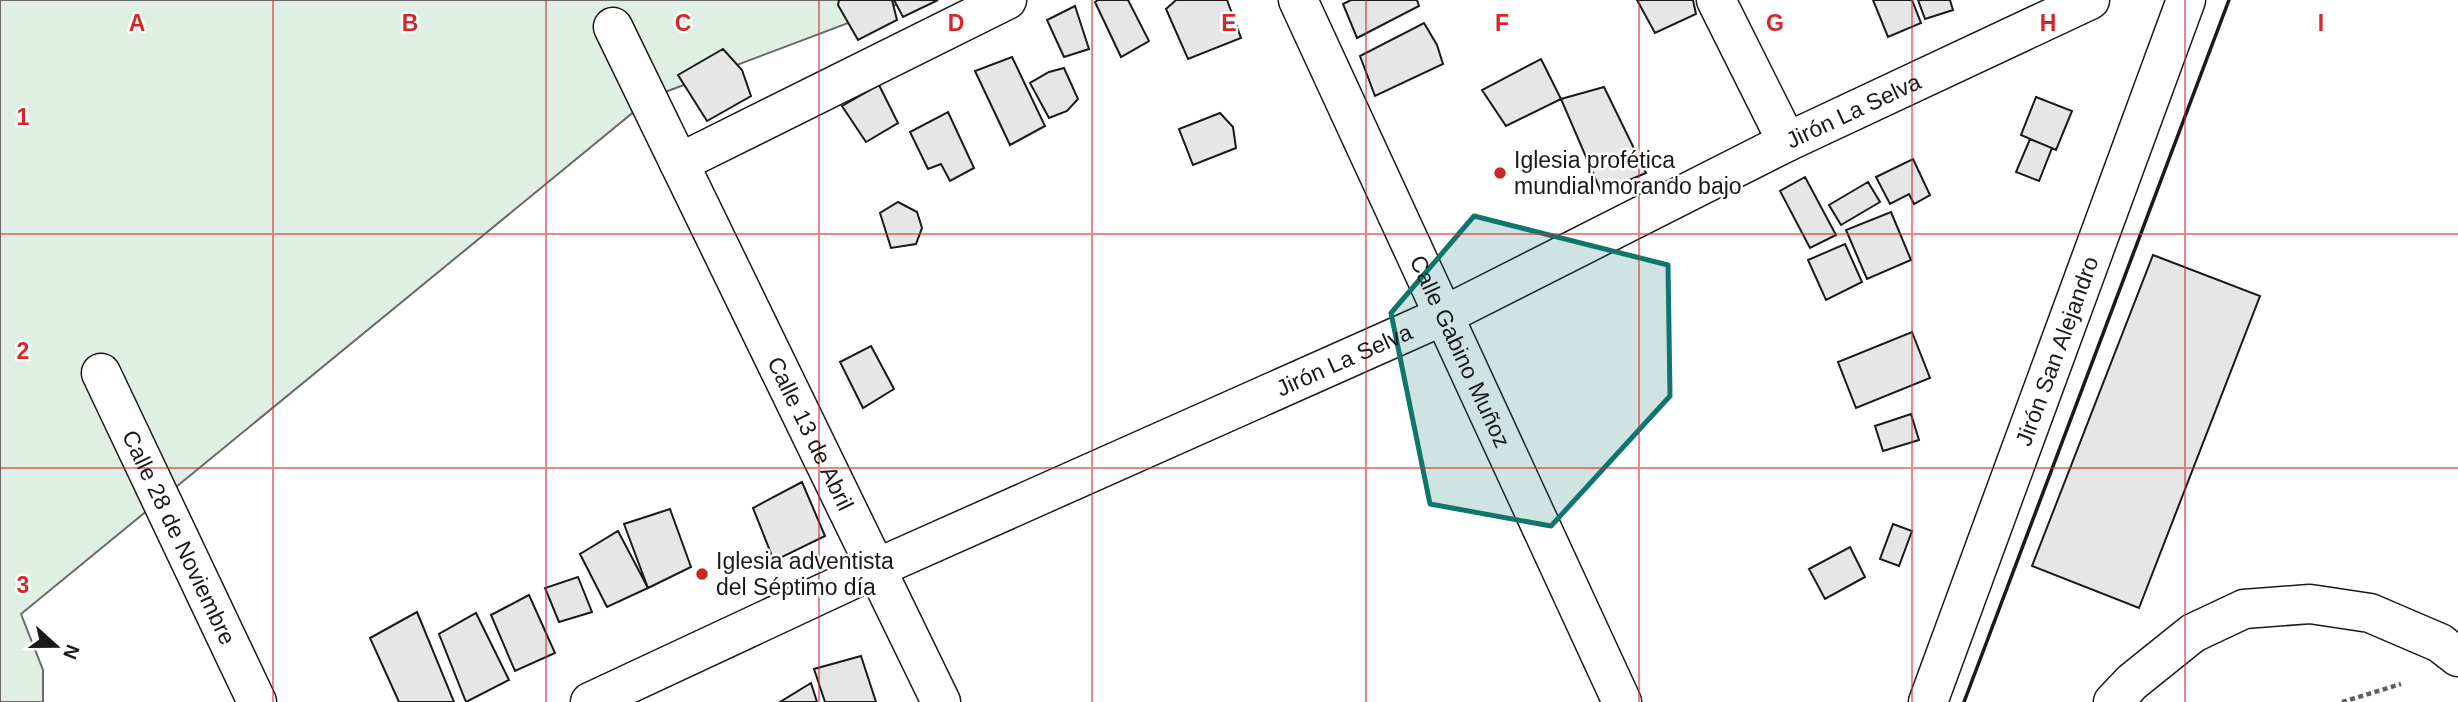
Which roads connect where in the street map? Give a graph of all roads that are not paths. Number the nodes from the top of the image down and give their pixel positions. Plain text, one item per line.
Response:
1 (1007, 0) edge
2 (1298, 0) edge
3 (1716, 0) edge
4 (2091, 0) edge
5 (2186, 0) edge
6 (612, 27) dead end
7 (1787, 142) junction
8 (679, 163) junction
9 (1443, 316) junction
10 (101, 373) dead end
11 (877, 568) junction
12 (2458, 657) edge
13 (257, 702) edge
14 (590, 702) edge
15 (941, 702) edge
16 (1622, 702) edge
17 (1928, 702) edge
18 (2113, 702) edge

1 - 8 street
2 - 9 street, Calle Gabino Muñoz
3 - 7 street
4 - 7 street, Jirón La Selva
5 - 17 street, Jirón San Alejandro
6 - 8 street, Calle 13 de Abril
7 - 9 street, Jirón La Selva
8 - 11 street, Calle 13 de Abril
9 - 11 street, Jirón La Selva
9 - 16 street, Calle Gabino Muñoz
10 - 13 street, Calle 28 de Noviembre
11 - 14 street, Jirón La Selva
11 - 15 street, Calle 13 de Abril
12 - 18 street

